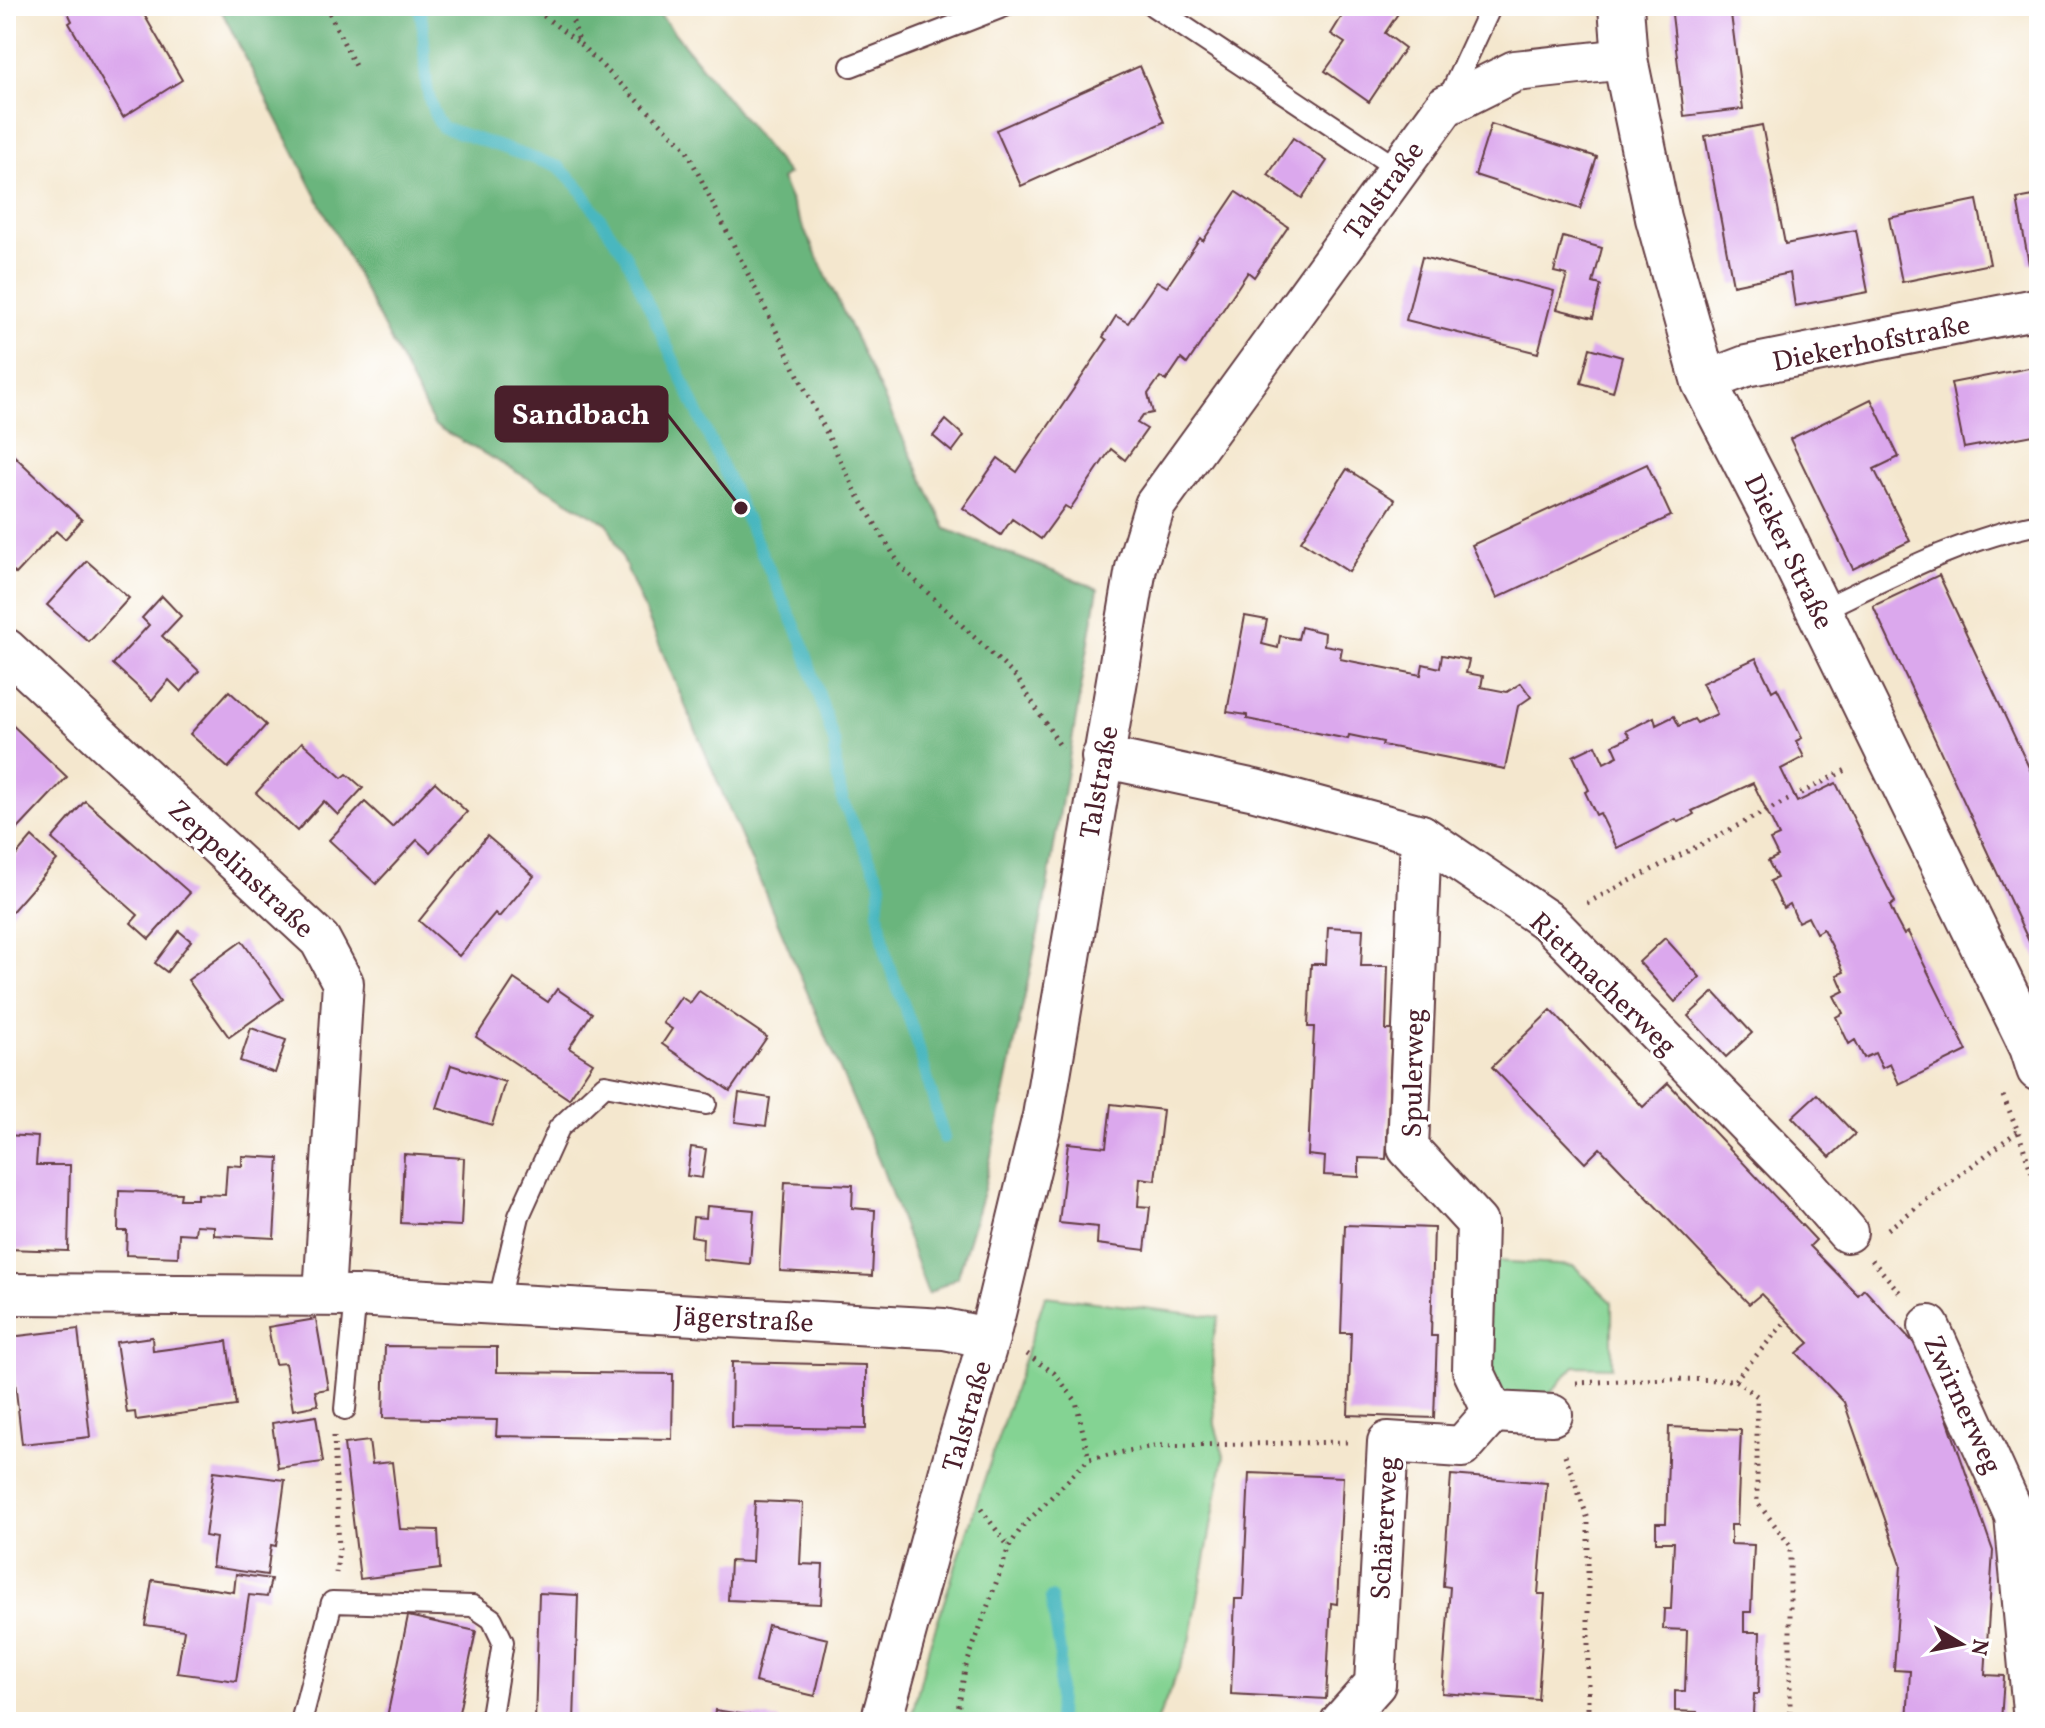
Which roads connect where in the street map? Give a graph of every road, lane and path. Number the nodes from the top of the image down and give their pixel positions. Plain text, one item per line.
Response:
1 (326, 6) edge
2 (531, 6) edge
3 (568, 6) edge
4 (1005, 6) edge
5 (1153, 6) edge
6 (1491, 6) edge
7 (1621, 6) edge
8 (580, 44) junction
9 (1625, 59) junction
10 (851, 66) dead end
11 (356, 68) dead end
12 (1445, 106) junction
13 (1398, 169) junction
14 (2039, 308) edge
15 (1704, 382) junction
16 (2039, 524) edge
17 (1819, 611) junction
18 (6, 649) edge
19 (1102, 757) junction
20 (1846, 770) dead end
21 (1421, 835) junction
22 (1549, 922) junction
23 (2039, 1069) edge
24 (706, 1104) dead end
25 (2018, 1131) dead end
26 (1855, 1240) junction
27 (6, 1294) edge
28 (340, 1295) junction
29 (498, 1305) junction
30 (1787, 1320) dead end
31 (1929, 1326) joint
32 (989, 1338) junction
33 (1735, 1380) junction
34 (345, 1409) joint
35 (1493, 1412) junction
36 (1552, 1415) junction
37 (1388, 1442) junction
38 (1089, 1459) junction
39 (332, 1602) junction
40 (301, 1722) edge
41 (490, 1722) edge
42 (881, 1722) edge
43 (956, 1722) edge
44 (1341, 1722) edge
45 (1591, 1722) edge
46 (1790, 1722) edge
47 (2034, 1722) edge

1 - 11 path
2 - 8 path
3 - 8 path
4 - 10 lane
5 - 13 lane
6 - 12 lane
7 - 9 street, Dieker Straße
8 - 19 path
9 - 12 street, Talstraße
9 - 15 street, Dieker Straße
12 - 13 street, Talstraße
13 - 19 street, Talstraße
14 - 15 street, Diekerhofstraße
15 - 17 street, Dieker Straße
16 - 17 lane
17 - 23 street, Dieker Straße
18 - 28 street, Zeppelinstraße
19 - 21 street, Rietmacherweg
19 - 32 street, Talstraße
20 - 22 path
21 - 22 street, Rietmacherweg
21 - 35 street, Spulerweg
22 - 26 street, Rietmacherweg
24 - 29 lane
25 - 26 path
26 - 31 path, Zwirnerweg
27 - 28 street, Jägerstraße
28 - 29 street, Jägerstraße
28 - 34 lane
29 - 32 street, Jägerstraße
30 - 33 path
31 - 47 street, Zwirnerweg
32 - 38 path
32 - 42 street, Talstraße
33 - 36 path
33 - 46 path
34 - 39 path
35 - 36 street
35 - 37 street, Schärerweg
36 - 45 path
37 - 38 path
37 - 44 street, Schärerweg
38 - 43 path
39 - 40 lane
39 - 41 lane

